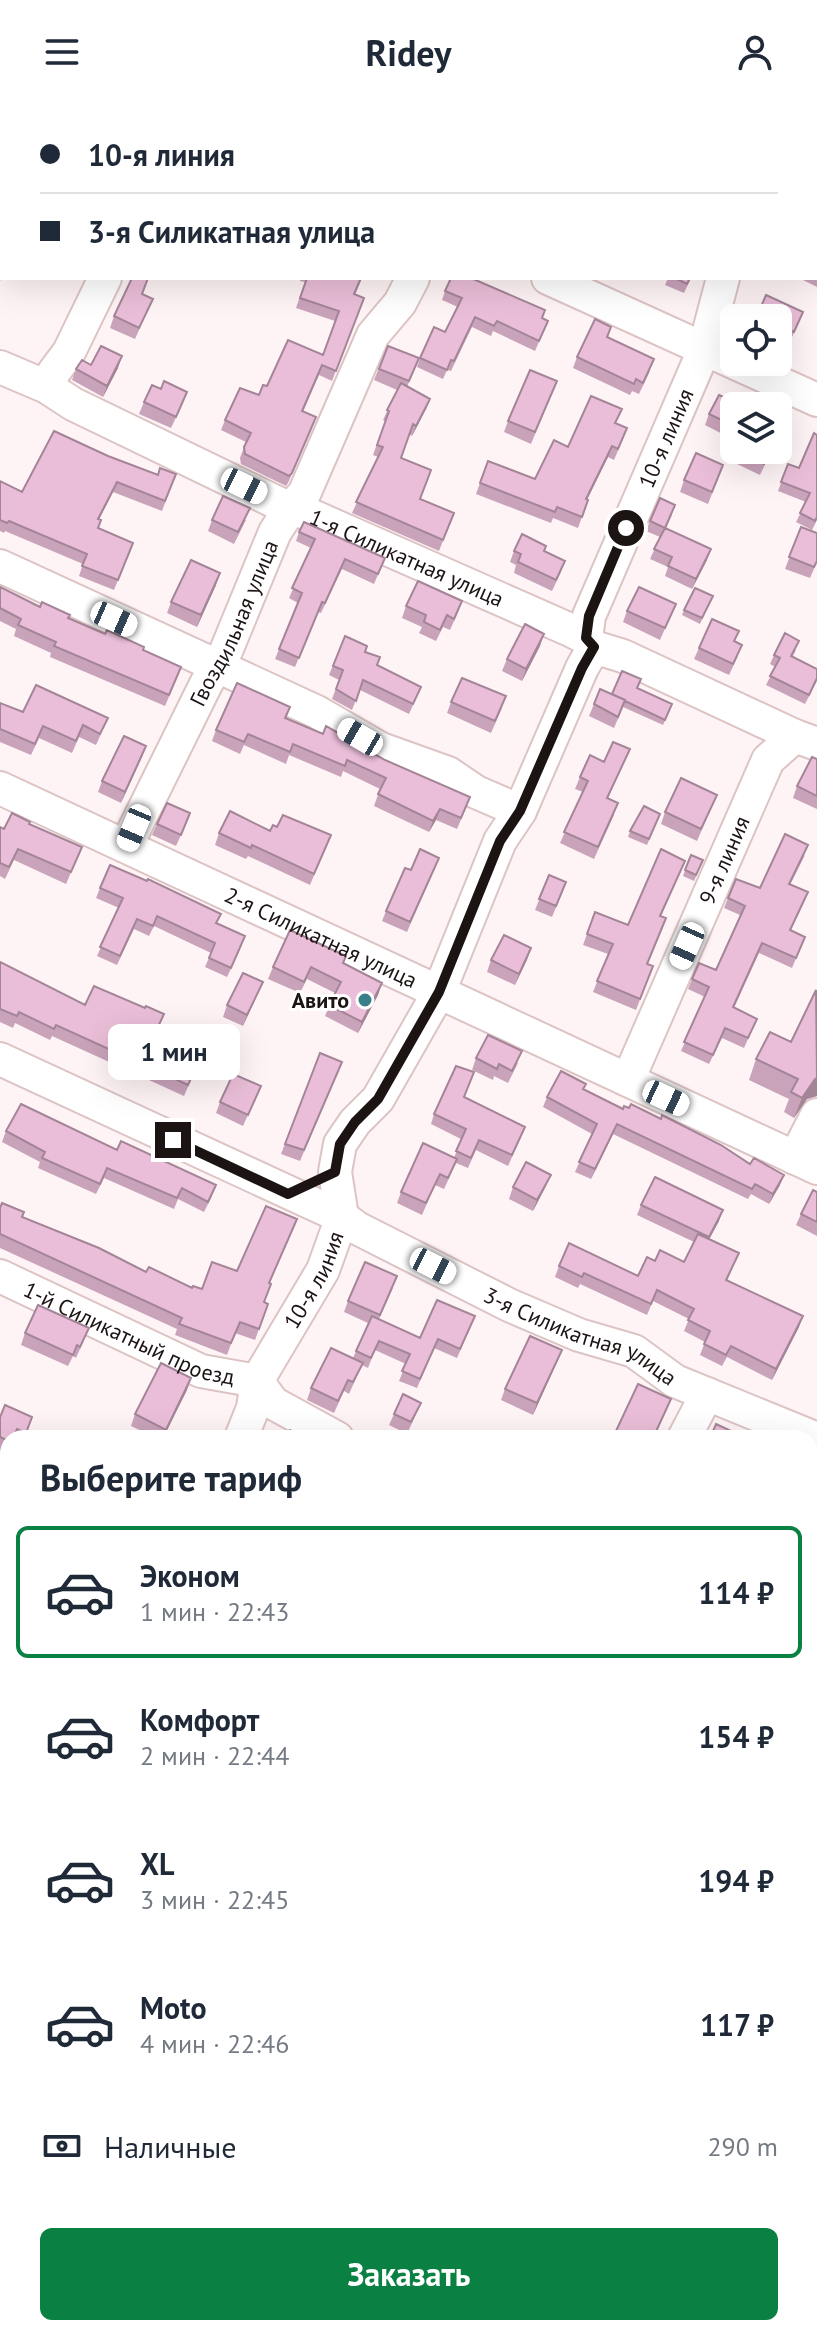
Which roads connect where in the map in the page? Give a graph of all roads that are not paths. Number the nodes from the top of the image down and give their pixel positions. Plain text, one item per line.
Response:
1 (104, 280) edge
2 (412, 280) edge
3 (552, 280) edge
4 (722, 280) edge
5 (704, 350) junction
6 (0, 367) edge
7 (47, 387) junction
8 (817, 400) edge
9 (290, 509) junction
10 (0, 566) edge
11 (590, 643) junction
12 (217, 665) junction
13 (806, 740) edge
14 (0, 788) edge
15 (520, 811) junction
16 (126, 846) junction
17 (439, 992) junction
18 (0, 1059) edge
19 (628, 1080) junction
20 (817, 1115) edge
21 (806, 1163) edge
22 (335, 1172) junction
23 (288, 1194) junction
24 (342, 1217) junction
25 (0, 1276) edge
26 (257, 1381) junction
27 (707, 1394) junction
28 (244, 1430) edge
29 (322, 1430) edge
30 (688, 1430) edge
31 (795, 1430) edge

1 - 7 street
2 - 9 street, Гвоздильная улица
3 - 5 street
4 - 5 street, 10-я линия
5 - 8 street
5 - 11 street, 10-я линия
6 - 7 street, 1-я Силикатная улица
7 - 9 street, 1-я Силикатная улица
9 - 11 street, 1-я Силикатная улица
9 - 12 street, Гвоздильная улица
10 - 12 street
11 - 13 street, 1-я Силикатная улица
11 - 15 street, 10-я линия
12 - 15 street
12 - 16 street, Гвоздильная улица
13 - 19 street, 9-я линия
14 - 16 street, 2-я Силикатная улица
15 - 17 street, 10-я линия
16 - 17 street, 2-я Силикатная улица
17 - 19 street, 2-я Силикатная улица
17 - 22 street, 10-я линия
18 - 23 street, 3-я Силикатная улица
19 - 21 street, 2-я Силикатная улица
20 - 21 street
22 - 23 street
22 - 24 street, 10-я линия
23 - 24 street, 3-я Силикатная улица
24 - 26 street, 10-я линия
24 - 27 street, 3-я Силикатная улица
25 - 26 street, 1-й Силикатный проезд
26 - 28 street, 10-я линия
26 - 29 street, 1-й Силикатный проезд
27 - 30 street
27 - 31 street, 3-я Силикатная улица

